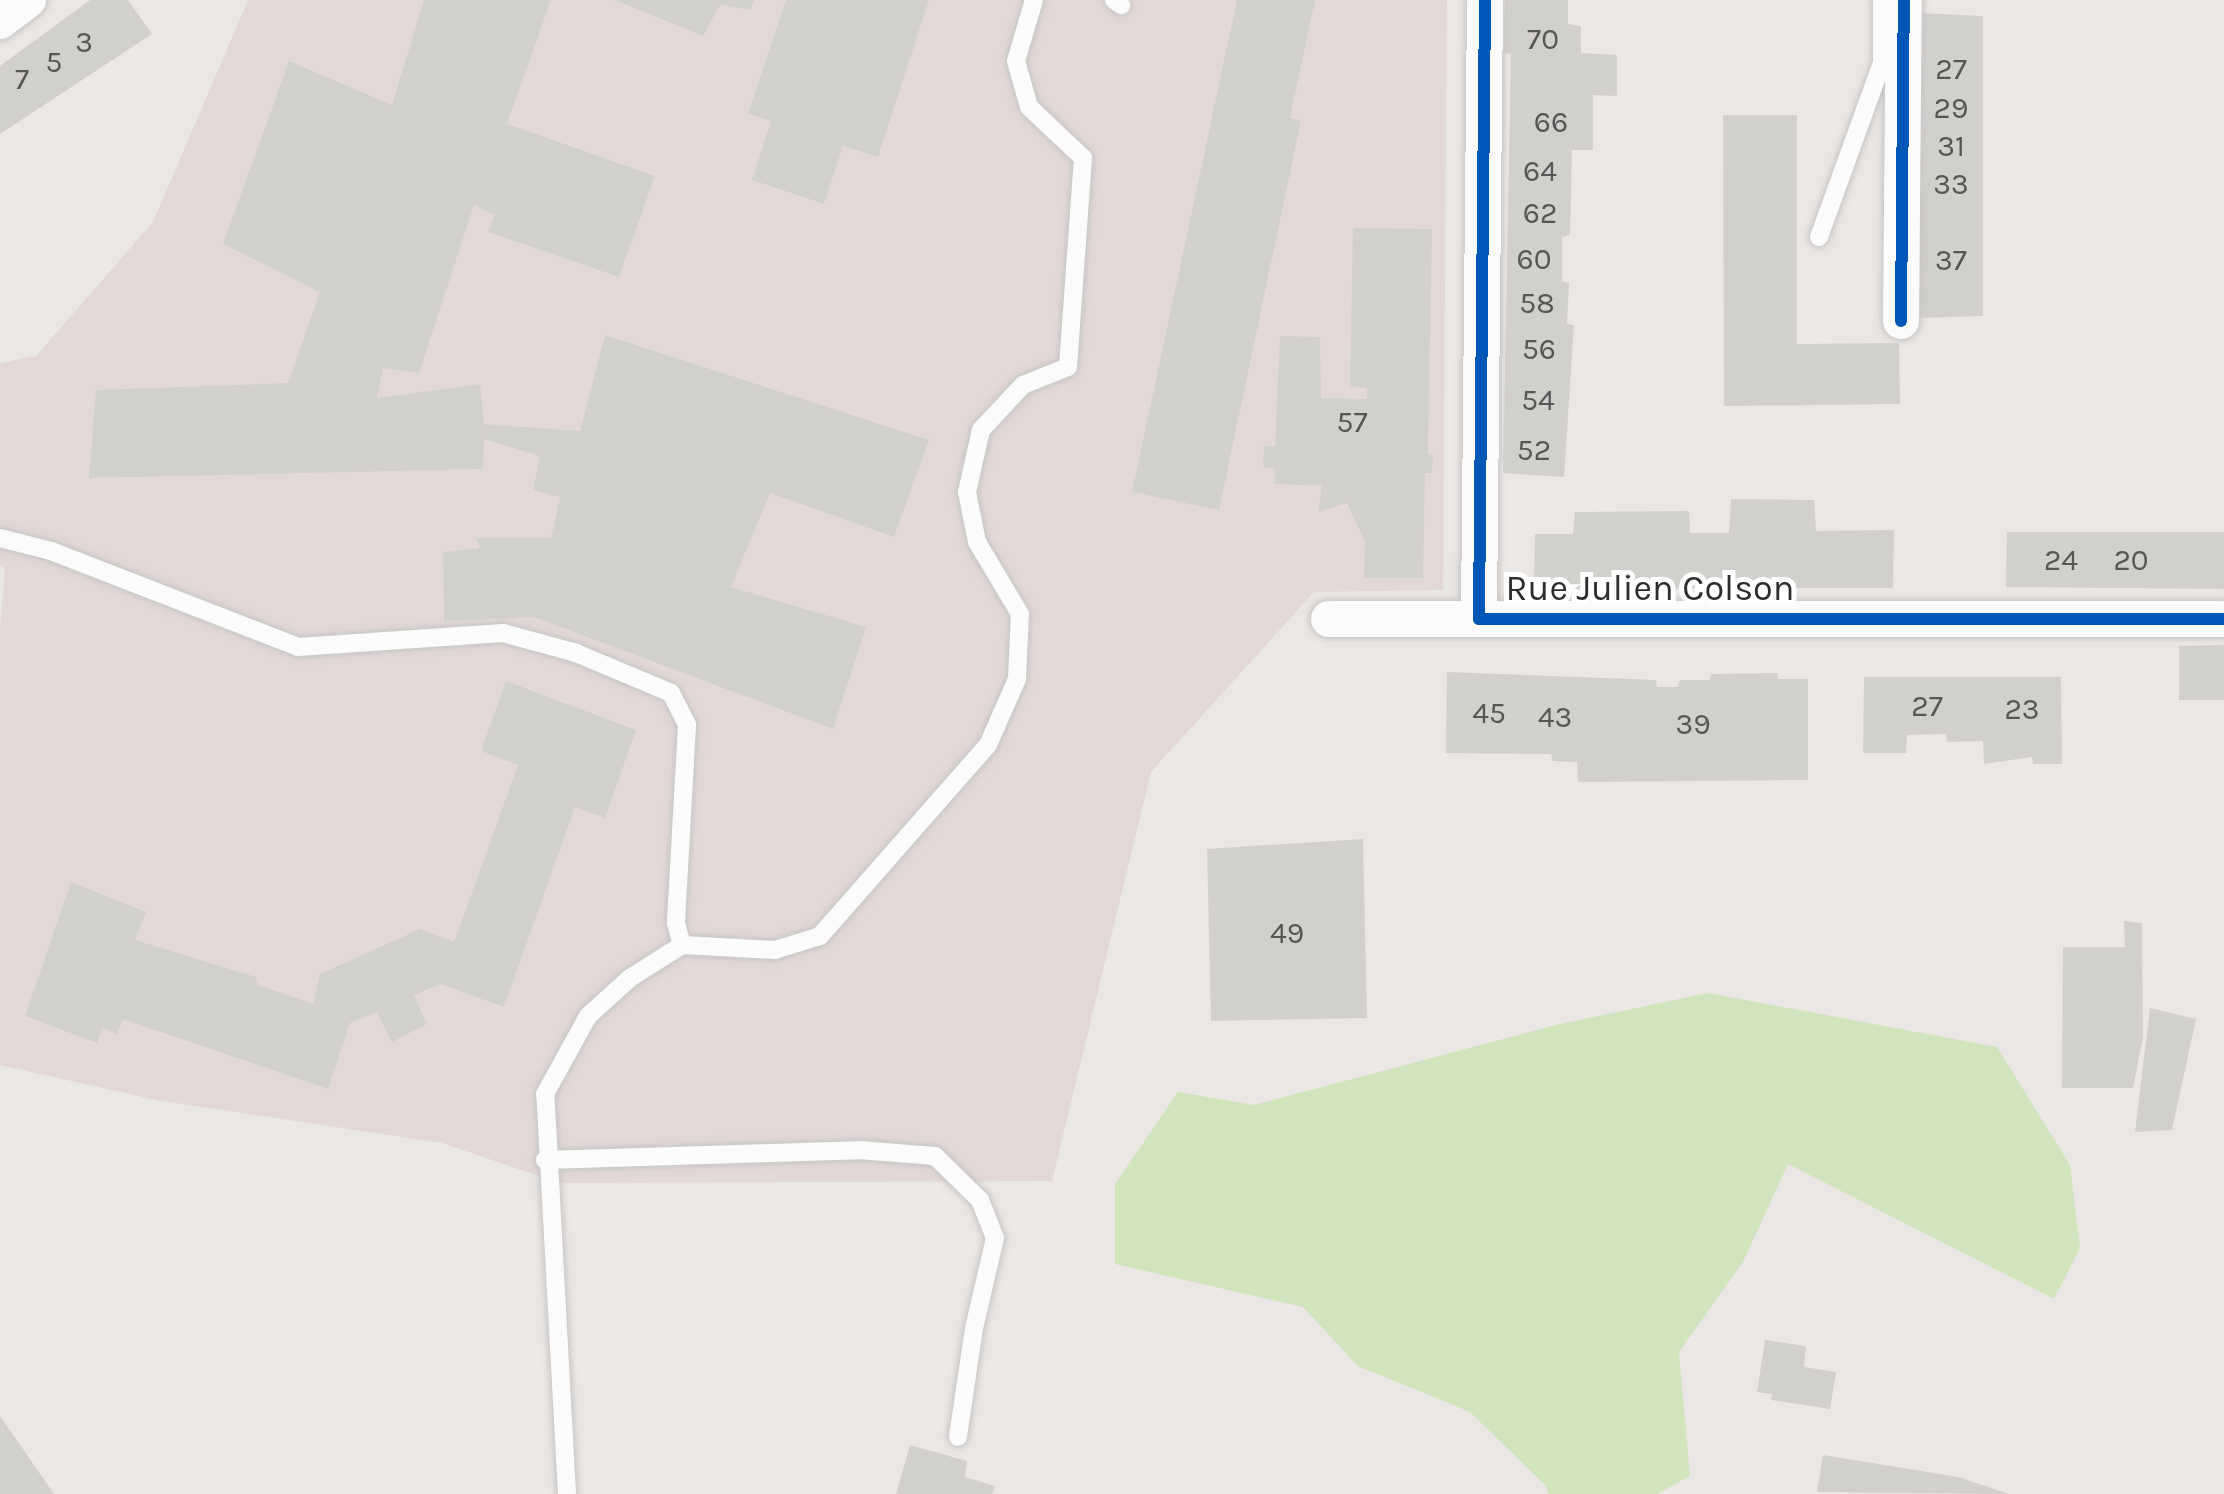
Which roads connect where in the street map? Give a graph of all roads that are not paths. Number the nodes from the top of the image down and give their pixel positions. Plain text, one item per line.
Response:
1 (28, 0) edge
2 (1034, 0) edge
3 (1485, 0) edge
4 (1882, 0) edge
5 (1904, 0) edge
6 (0, 21) edge
7 (1819, 237) dead end
8 (1901, 321) dead end
9 (0, 538) edge
10 (1330, 619) dead end
11 (1479, 619) junction
12 (2224, 619) edge
13 (682, 945) junction
14 (545, 1160) junction
15 (958, 1437) dead end
16 (567, 1494) edge

1 - 6 street
2 - 13 lane
3 - 11 street, Rue Julien Colson
4 - 7 lane
5 - 8 street
9 - 13 lane
10 - 11 street, Rue Julien Colson
11 - 12 street, Rue Julien Colson
13 - 14 lane
14 - 15 lane
14 - 16 lane

